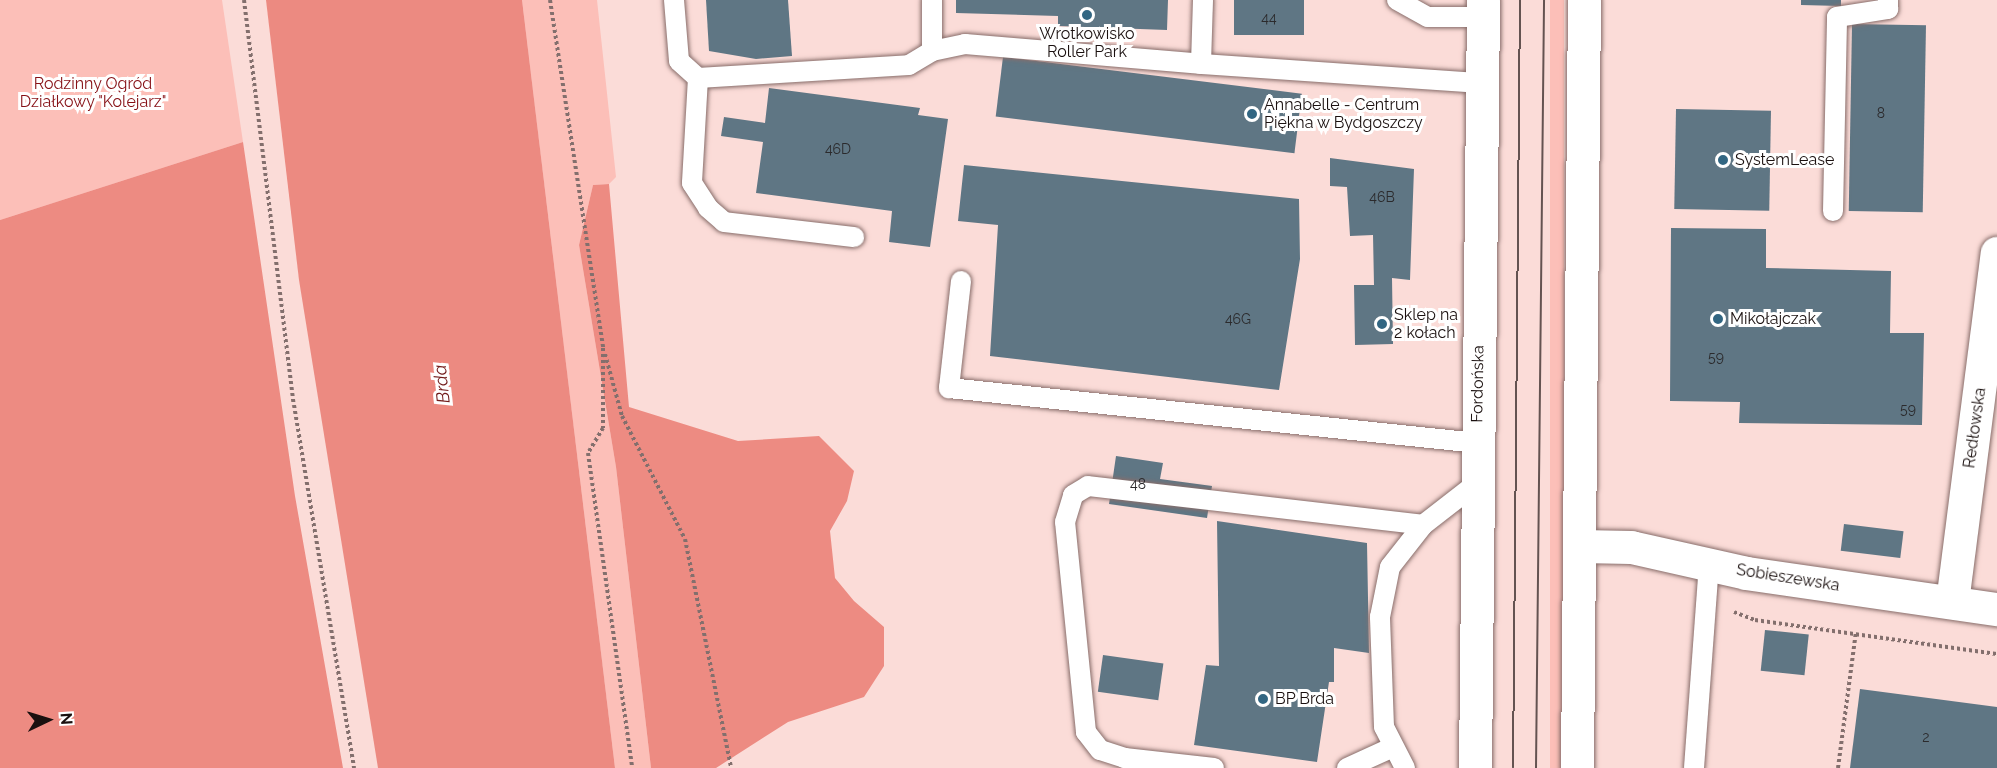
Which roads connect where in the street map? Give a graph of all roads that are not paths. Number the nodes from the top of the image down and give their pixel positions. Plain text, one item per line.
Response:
1 (674, 0) edge
2 (932, 0) edge
3 (1203, 0) edge
4 (1397, 0) edge
5 (1584, 0) edge
6 (1888, 0) edge
7 (1483, 9) edge
8 (932, 51) junction
9 (1201, 64) junction
10 (698, 78) junction
11 (1482, 83) junction
12 (1833, 211) dead end
13 (855, 237) dead end
14 (1997, 253) edge
15 (961, 281) dead end
16 (1478, 443) junction
17 (1477, 483) junction
18 (1423, 525) junction
19 (1580, 546) junction
20 (1708, 563) junction
21 (1952, 602) junction
22 (1997, 609) edge
23 (1391, 748) junction
24 (1214, 768) edge
25 (1347, 768) edge
26 (1405, 768) edge
27 (1475, 768) edge
28 (1577, 768) edge
29 (1694, 768) edge

1 - 10 lane
2 - 8 lane
3 - 9 lane
4 - 7 lane
5 - 19 main road
6 - 12 lane
7 - 11 main road, Fordońska
8 - 9 lane
8 - 10 lane
9 - 11 lane
10 - 13 lane
11 - 16 main road, Fordońska
14 - 21 main road, Redłowska
15 - 16 lane
16 - 17 main road, Fordońska
17 - 18 lane
17 - 27 main road, Fordońska
18 - 23 lane
18 - 24 lane
19 - 20 main road, Sobieszewska
19 - 28 main road
20 - 21 main road, Sobieszewska
20 - 29 lane
21 - 22 main road, Sobieszewska
23 - 25 lane
23 - 26 lane

